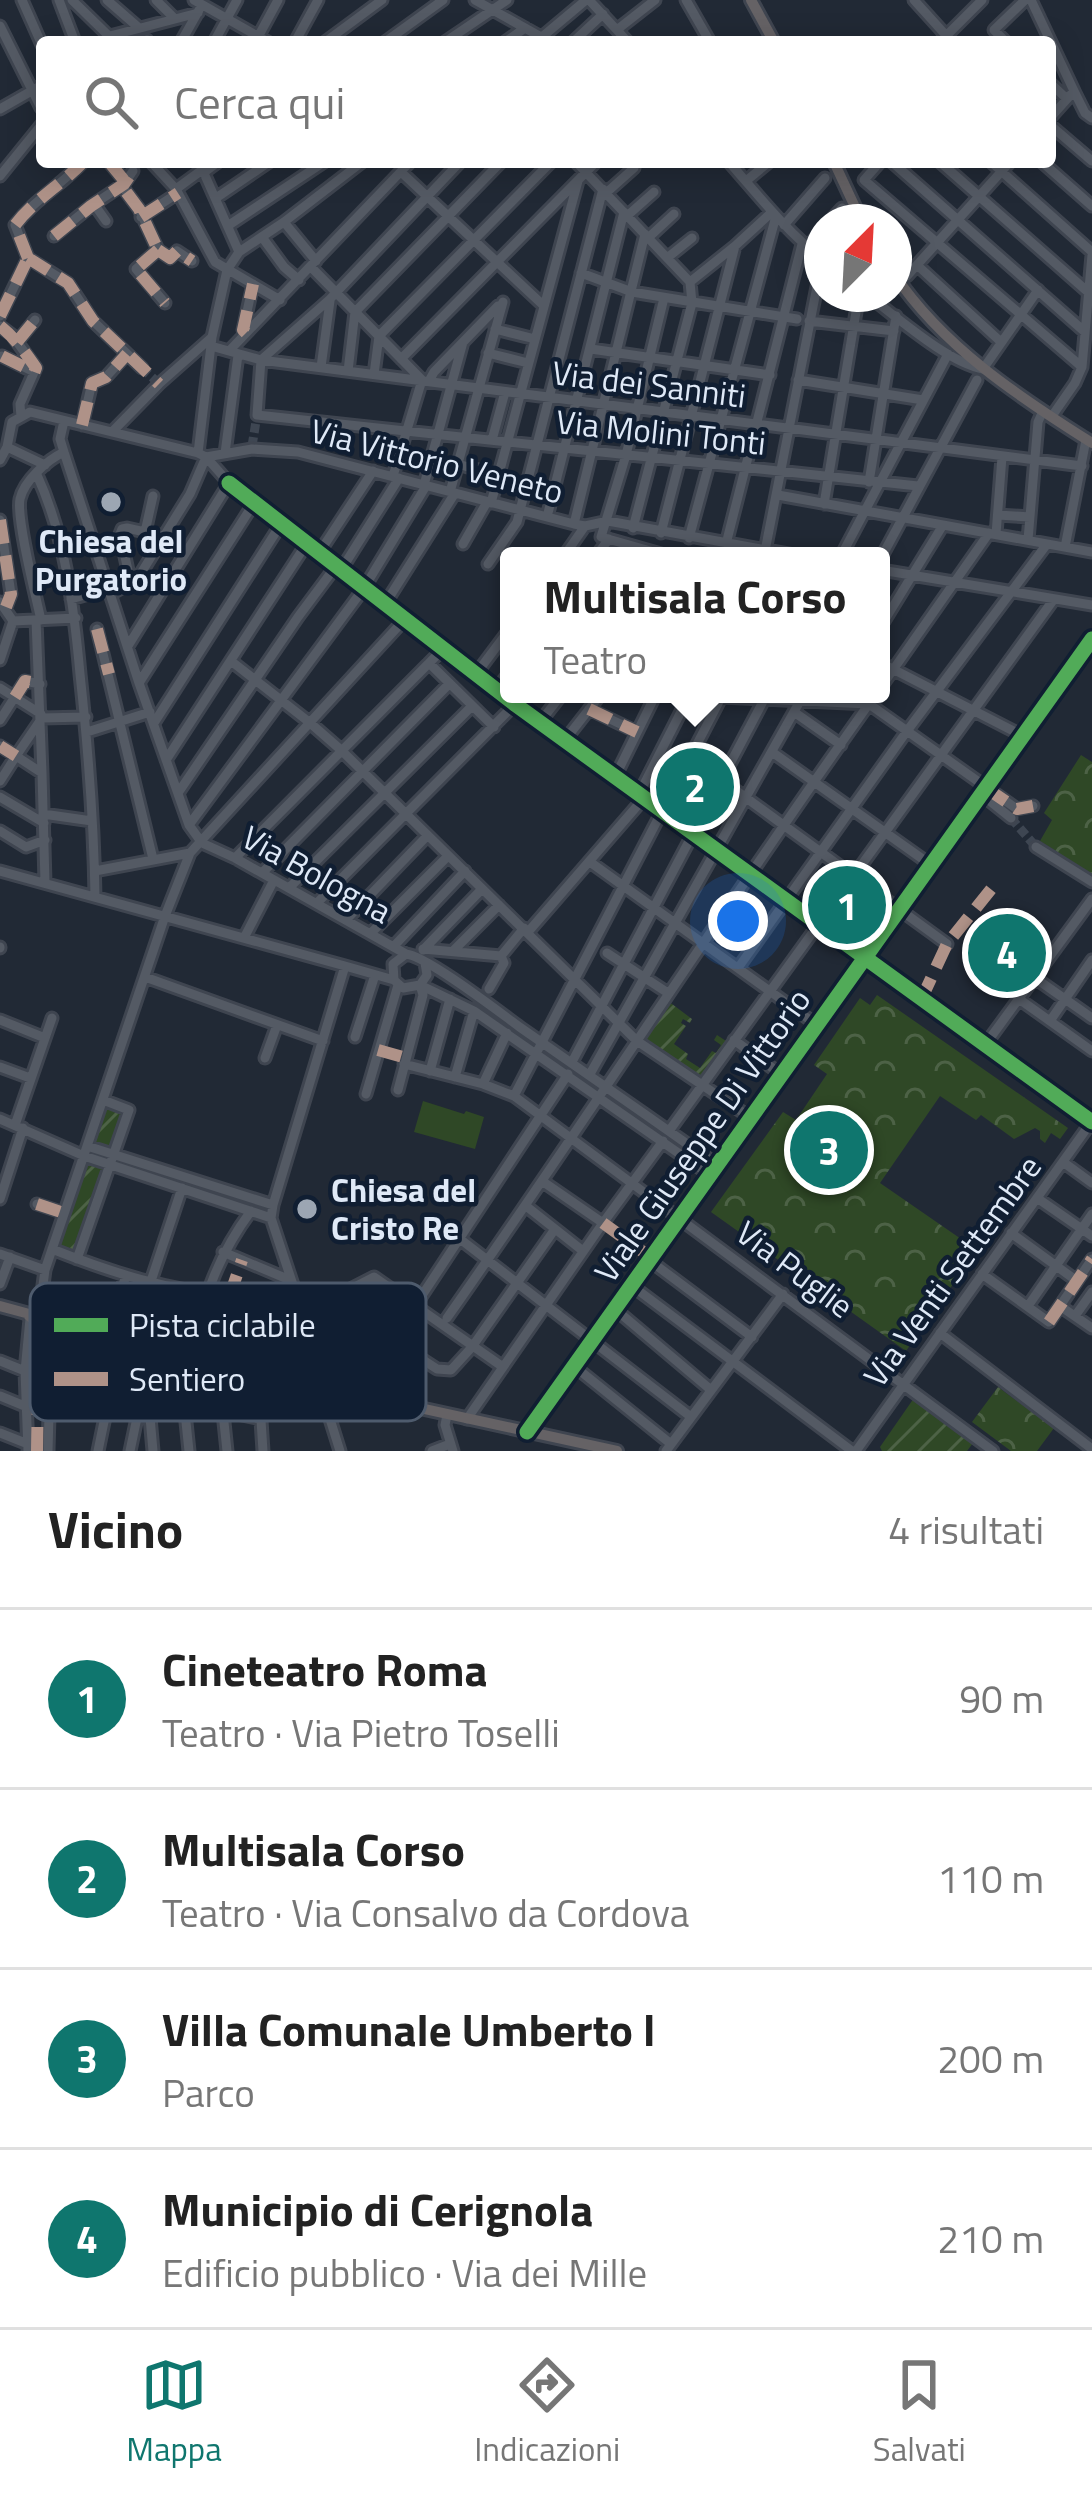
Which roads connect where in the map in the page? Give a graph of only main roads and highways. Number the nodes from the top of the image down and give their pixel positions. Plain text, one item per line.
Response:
1 (751, 0) edge
2 (771, 36) edge
3 (837, 168) edge
4 (854, 204) edge
5 (912, 298) edge
6 (1089, 441) edge
7 (0, 1306) edge
8 (30, 1316) edge
9 (426, 1410) edge
10 (562, 1445) edge
11 (592, 1448) edge
12 (616, 1451) edge

1 - 2 main road
3 - 4 main road
5 - 6 main road
7 - 8 main road
9 - 10 main road
10 - 11 main road
11 - 12 main road

